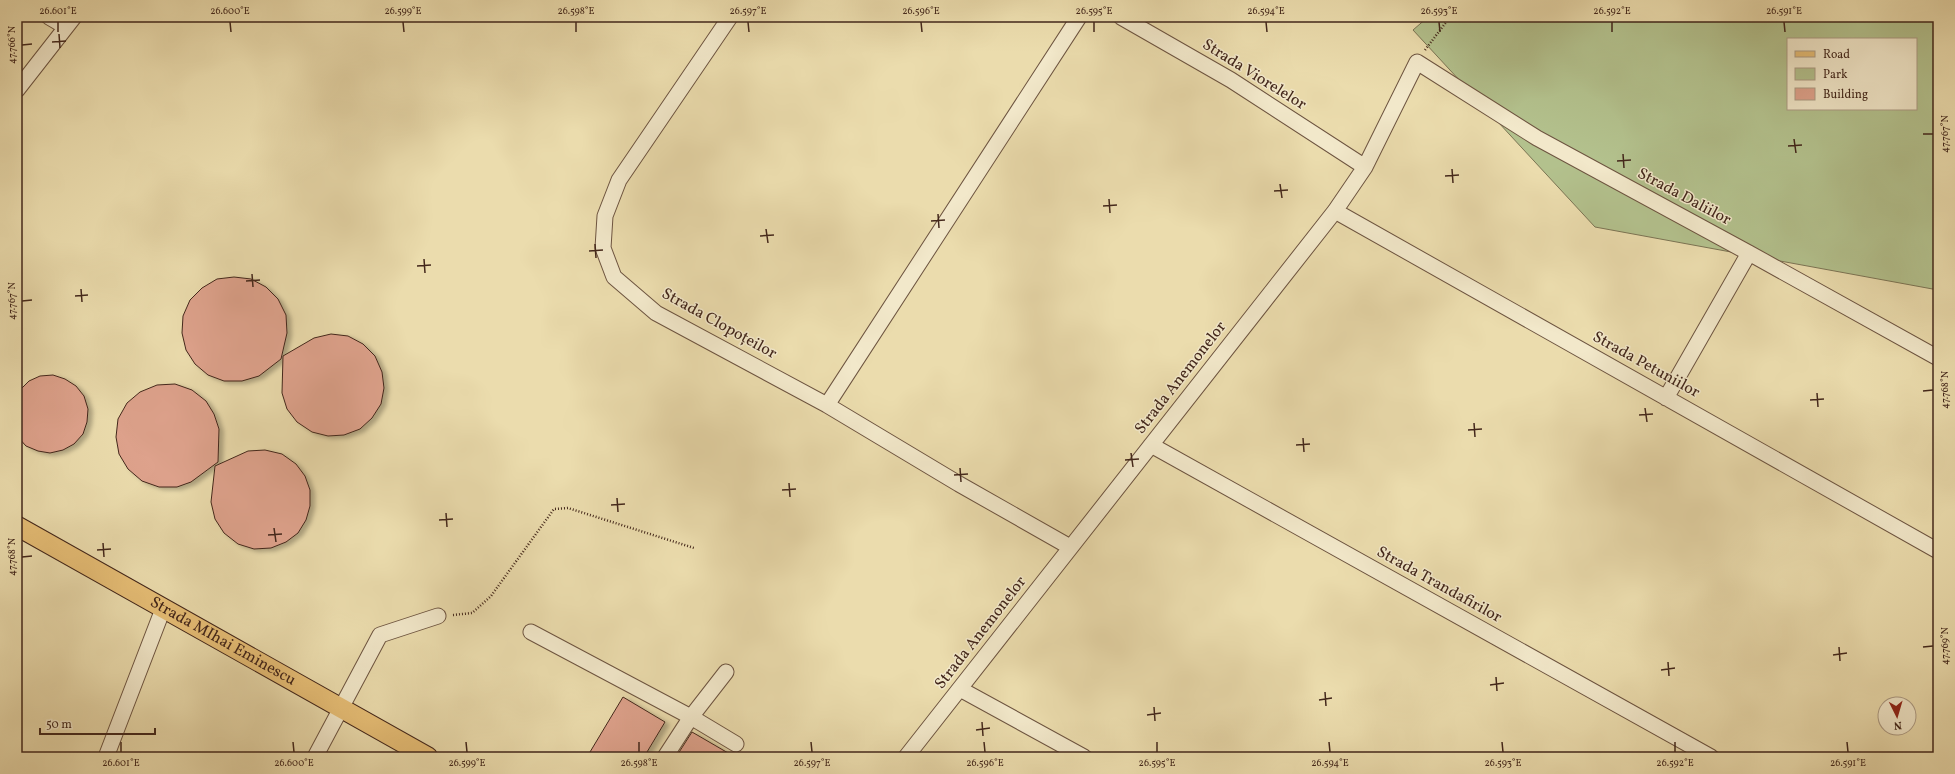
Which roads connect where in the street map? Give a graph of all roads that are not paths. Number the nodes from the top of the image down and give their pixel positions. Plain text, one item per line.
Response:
1 (49, 17) edge
2 (730, 17) edge
3 (1079, 17) edge
4 (1121, 17) edge
5 (70, 22) edge
6 (1416, 62) joint
7 (17, 90) edge
8 (1366, 167) junction
9 (1335, 212) junction
10 (1748, 253) junction
11 (1938, 358) edge
12 (1666, 398) junction
13 (827, 405) junction
14 (1151, 445) junction
15 (17, 526) edge
16 (1070, 547) junction
17 (1938, 551) edge
18 (163, 608) junction
19 (438, 616) road end
20 (531, 632) dead end
21 (726, 672) dead end
22 (960, 689) junction
23 (342, 707) junction
24 (691, 717) junction
25 (736, 744) dead end
26 (422, 756) edge
27 (106, 757) edge
28 (315, 757) edge
29 (665, 757) edge
30 (906, 757) edge
31 (1084, 757) edge
32 (1711, 757) edge

1 - 5 street
2 - 13 street, Strada Clopoțeilor
3 - 13 street
4 - 8 street, Strada Viorelelor
5 - 7 street
6 - 8 street, Strada Anemonelor
6 - 10 street, Strada Daliilor
8 - 9 street, Strada Anemonelor
9 - 12 street, Strada Petuniilor
9 - 14 street, Strada Anemonelor
10 - 11 street, Strada Daliilor
10 - 12 street
12 - 17 street, Strada Petuniilor
13 - 16 street, Strada Clopoțeilor
14 - 16 street, Strada Anemonelor
14 - 32 street, Strada Trandafirilor
15 - 18 main road, Strada MIhai Eminescu
16 - 22 street, Strada Anemonelor
18 - 23 main road, Strada MIhai Eminescu
18 - 27 street
19 - 23 street
20 - 24 street
21 - 24 street
22 - 30 street, Strada Anemonelor
22 - 31 street
23 - 26 main road, Strada MIhai Eminescu
23 - 28 street
24 - 25 street
24 - 29 street

